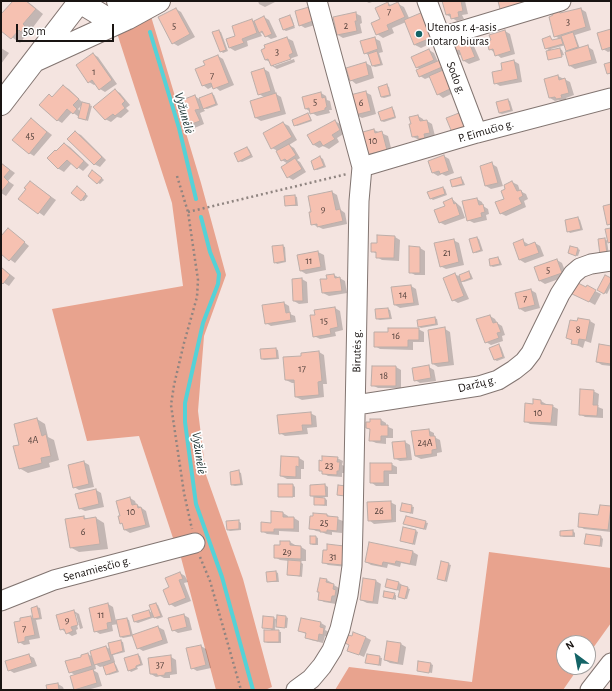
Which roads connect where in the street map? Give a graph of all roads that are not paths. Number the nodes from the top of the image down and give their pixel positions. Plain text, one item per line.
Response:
1 (80, 1) edge
2 (317, 1) edge
3 (427, 1) edge
4 (561, 1) edge
5 (157, 2) edge
6 (123, 10) edge
7 (441, 37) junction
8 (34, 61) junction
9 (611, 98) edge
10 (1, 104) edge
11 (477, 133) junction
12 (362, 167) junction
13 (611, 261) edge
14 (356, 405) junction
15 (195, 543) road end
16 (1, 602) edge
17 (611, 663) edge
18 (296, 690) edge
19 (590, 690) edge

1 - 6 main road
1 - 8 main road
2 - 12 street, Birutės g.
3 - 7 street, Sodo g.
4 - 7 street
5 - 6 main road
6 - 8 main road
7 - 11 street, Sodo g.
8 - 10 main road
9 - 11 street, P. Eimučio g.
11 - 12 street, P. Eimučio g.
12 - 14 street, Birutės g.
13 - 14 street, Daržų g.
14 - 18 street, Birutės g.
15 - 16 street, Senamiesčio g.
17 - 19 street

